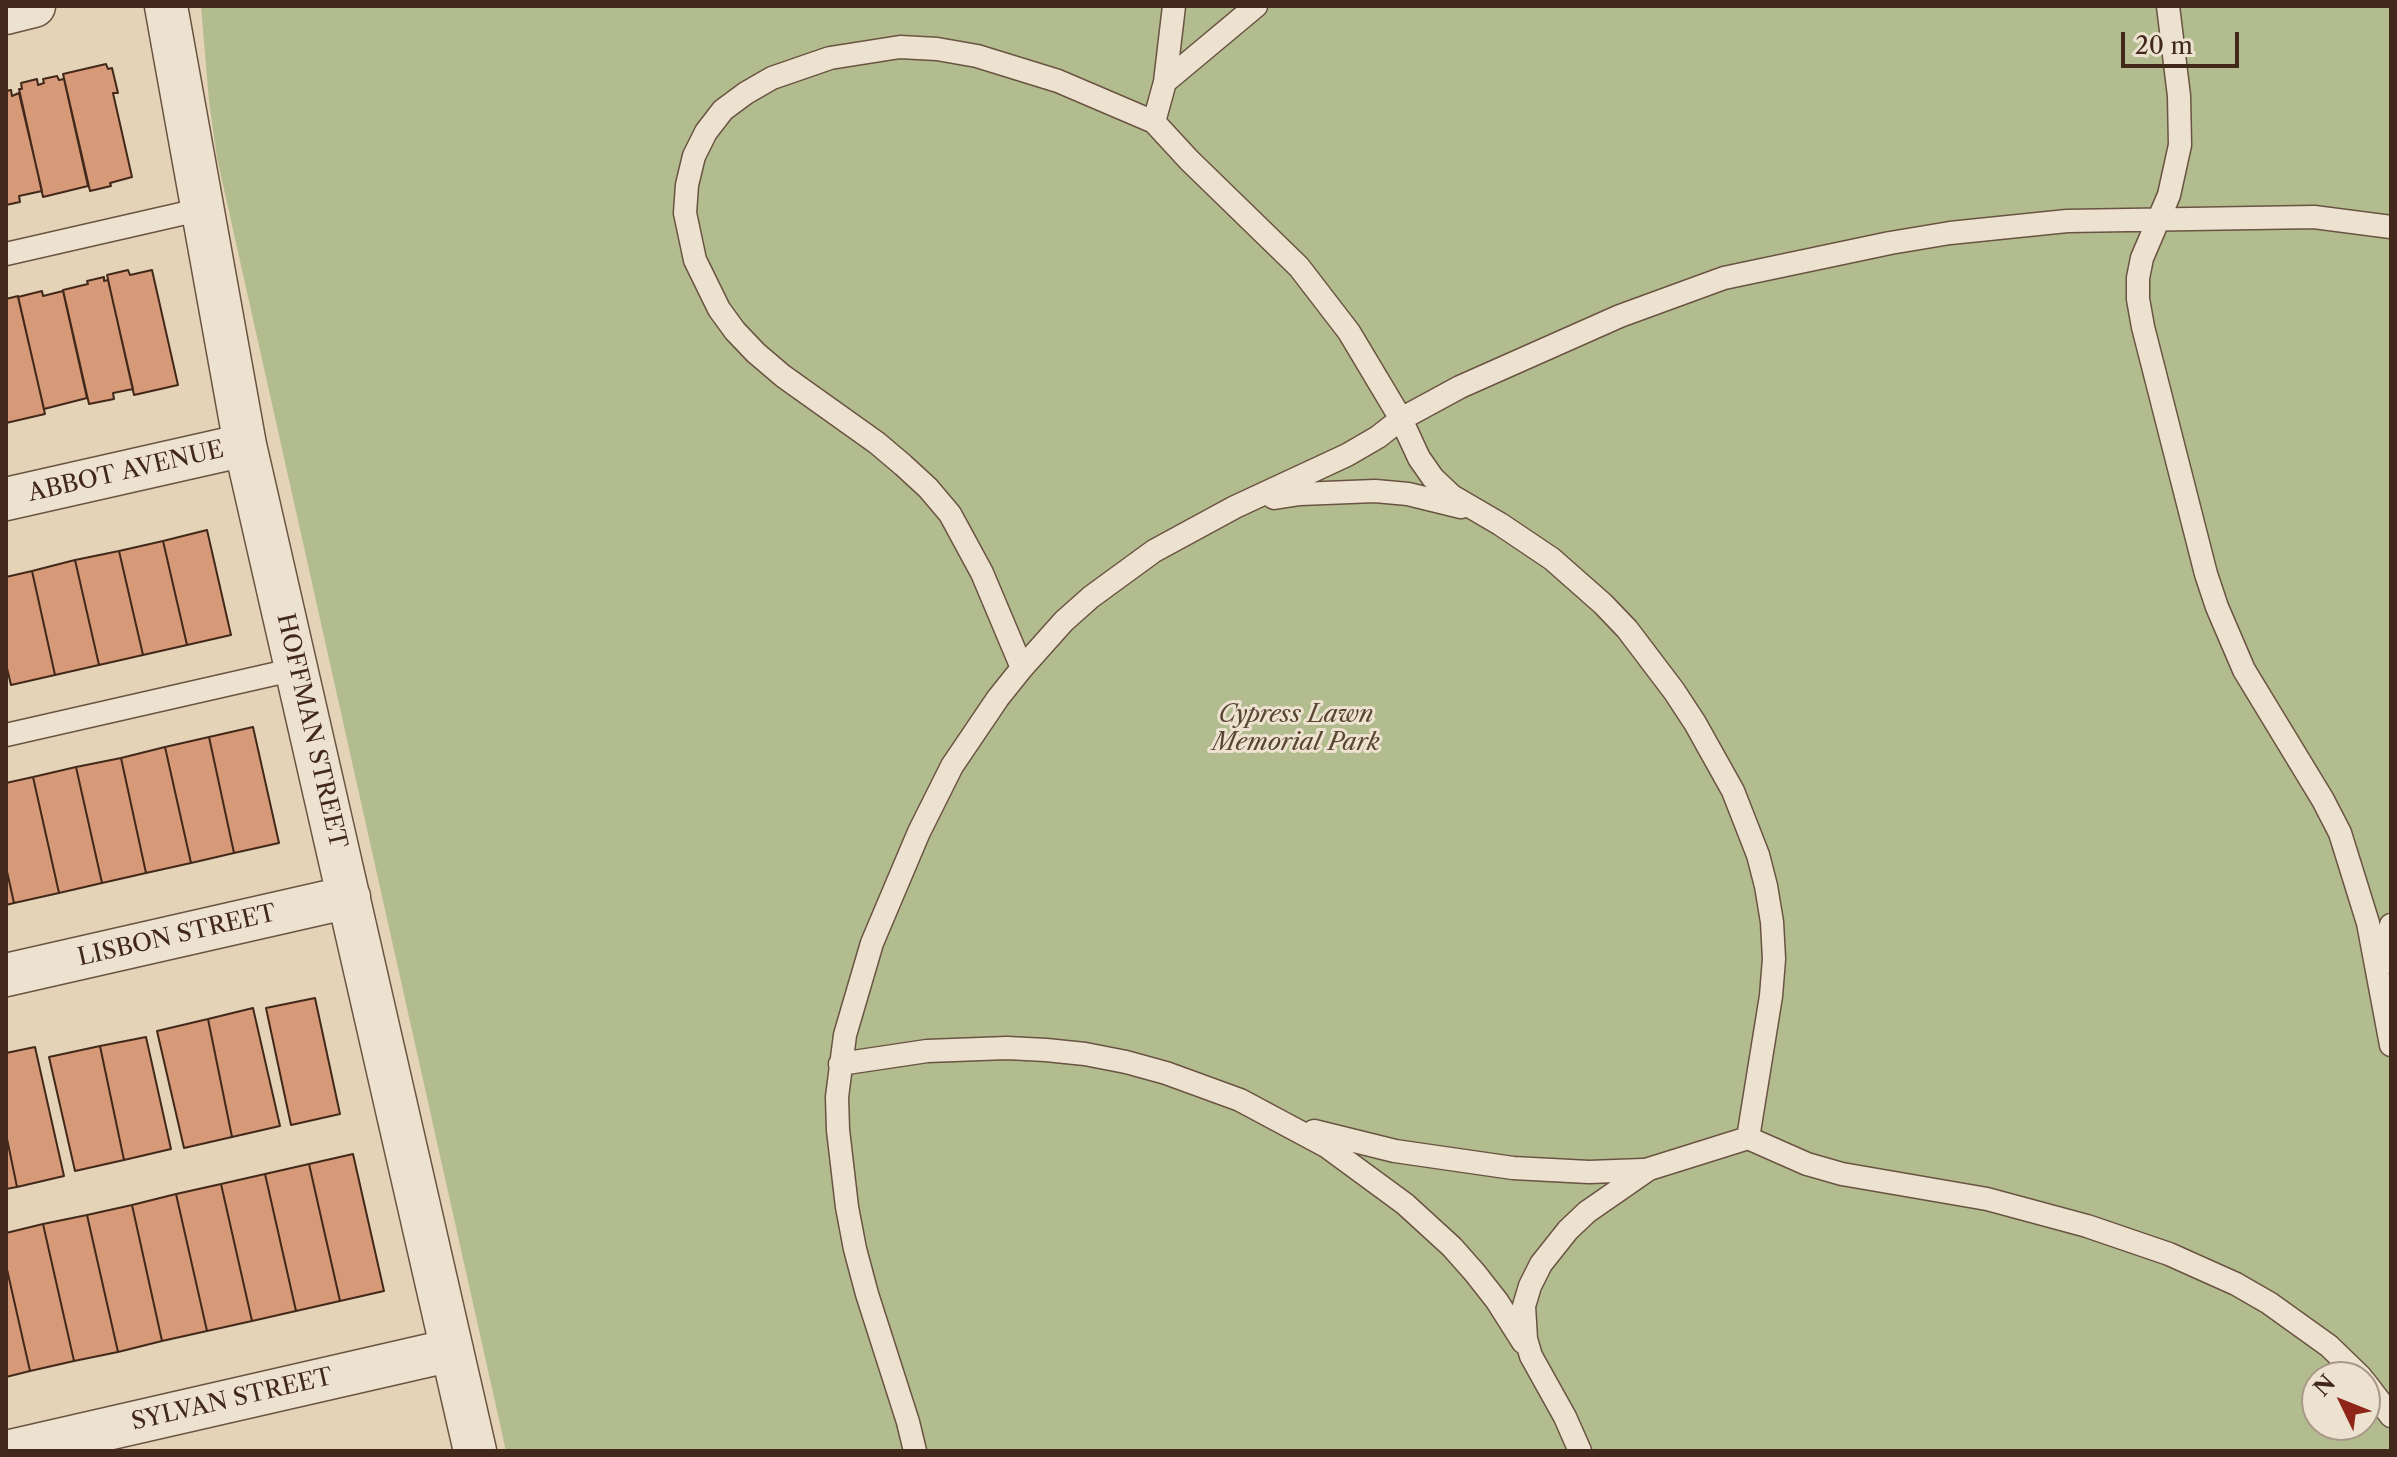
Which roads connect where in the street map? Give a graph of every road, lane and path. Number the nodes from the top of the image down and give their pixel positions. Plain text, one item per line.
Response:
1 (34, 6) edge
2 (166, 6) edge
3 (1174, 6) edge
4 (1256, 6) edge
5 (2168, 6) edge
6 (6, 13) edge
7 (1165, 82) junction
8 (1154, 122) junction
9 (203, 209) junction
10 (2160, 218) junction
11 (2391, 227) edge
12 (6, 254) edge
13 (1401, 419) junction
14 (245, 445) junction
15 (6, 499) edge
16 (1235, 507) junction
17 (1474, 510) junction
18 (1022, 668) junction
19 (296, 669) junction
20 (6, 735) edge
21 (349, 897) junction
22 (2391, 925) edge
23 (2377, 973) junction
24 (6, 975) edge
25 (2391, 1045) edge
26 (840, 1064) junction
27 (1273, 1116) junction
28 (1748, 1138) junction
29 (1649, 1169) junction
30 (452, 1350) junction
31 (1531, 1356) junction
32 (2344, 1361) edge
33 (11, 1451) edge
34 (475, 1451) edge
35 (915, 1451) edge
36 (1580, 1451) edge

1 - 6 street
2 - 9 street, HOFFMAN STREET
3 - 7 lane
4 - 7 lane
5 - 10 lane
7 - 8 lane
8 - 13 lane
8 - 18 lane
9 - 12 lane
9 - 14 street, HOFFMAN STREET
10 - 11 lane
10 - 13 lane
10 - 23 lane
13 - 16 lane
13 - 17 lane
14 - 15 street, ABBOT AVENUE
14 - 19 street, HOFFMAN STREET
16 - 17 lane
16 - 18 lane
17 - 28 lane
18 - 26 lane
19 - 20 lane
19 - 21 street, HOFFMAN STREET
21 - 24 street, LISBON STREET
21 - 30 street, HOFFMAN STREET
22 - 23 lane
23 - 25 lane
26 - 27 lane
26 - 35 lane
27 - 29 lane
27 - 31 lane
28 - 29 lane
28 - 32 lane
29 - 31 lane
30 - 33 street, SYLVAN STREET
30 - 34 street, HOFFMAN STREET
31 - 36 lane

